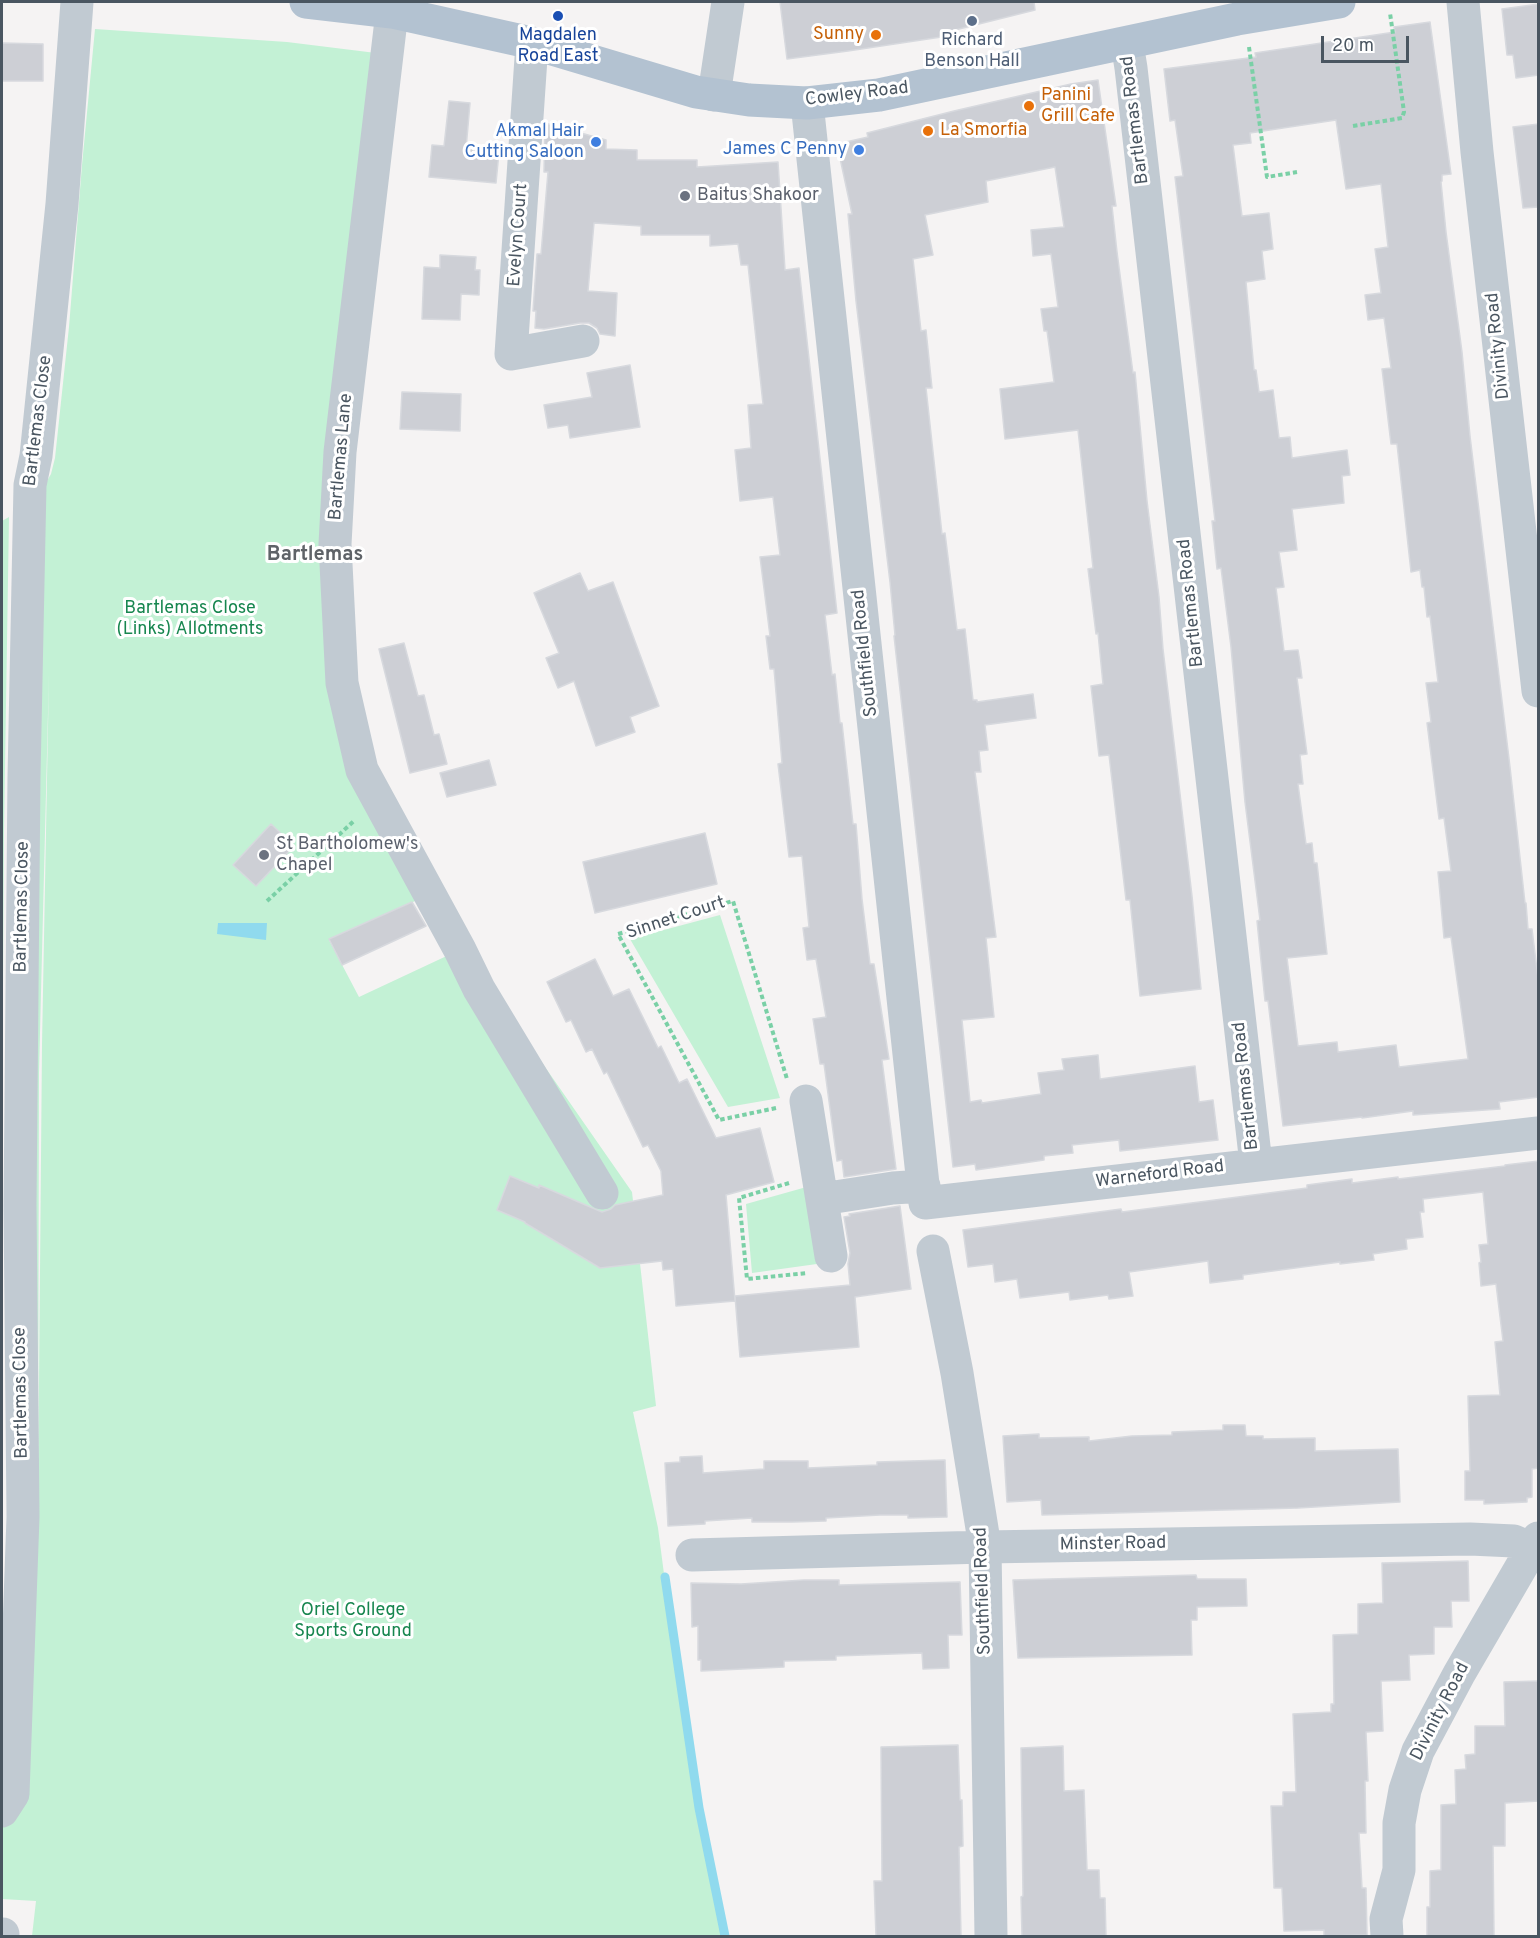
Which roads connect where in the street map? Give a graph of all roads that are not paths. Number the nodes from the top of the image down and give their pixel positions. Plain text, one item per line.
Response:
1 (77, 2) edge
2 (306, 2) edge
3 (1339, 2) edge
4 (1463, 2) edge
5 (722, 5) edge
6 (410, 10) edge
7 (532, 43) junction
8 (1127, 43) junction
9 (714, 95) junction
10 (807, 103) junction
11 (583, 341) dead end
12 (1539, 691) edge
13 (800, 1102) road end
14 (1539, 1133) edge
15 (1256, 1164) junction
16 (820, 1187) junction
17 (602, 1193) dead end
18 (924, 1194) junction
19 (933, 1251) dead end
20 (831, 1256) road end
21 (1535, 1543) edge
22 (985, 1547) junction
23 (692, 1555) dead end
24 (2, 1811) edge
25 (991, 1936) edge
26 (1387, 1936) edge

1 - 24 street, Bartlemas Close
2 - 6 main road, Cowley Road
3 - 8 main road, Cowley Road
4 - 12 street, Divinity Road
5 - 9 street
6 - 7 main road, Cowley Road
6 - 17 street, Bartlemas Lane
7 - 9 main road, Cowley Road
7 - 11 street, Evelyn Court
8 - 10 main road, Cowley Road
8 - 15 street, Bartlemas Road
9 - 10 main road, Cowley Road
10 - 18 street, Southfield Road
13 - 16 street
14 - 15 street, Warneford Road
15 - 18 street, Warneford Road
16 - 18 street
16 - 20 street
19 - 22 street, Southfield Road
21 - 22 street, Minster Road
21 - 26 street, Divinity Road
22 - 23 street, Minster Road
22 - 25 street, Southfield Road

